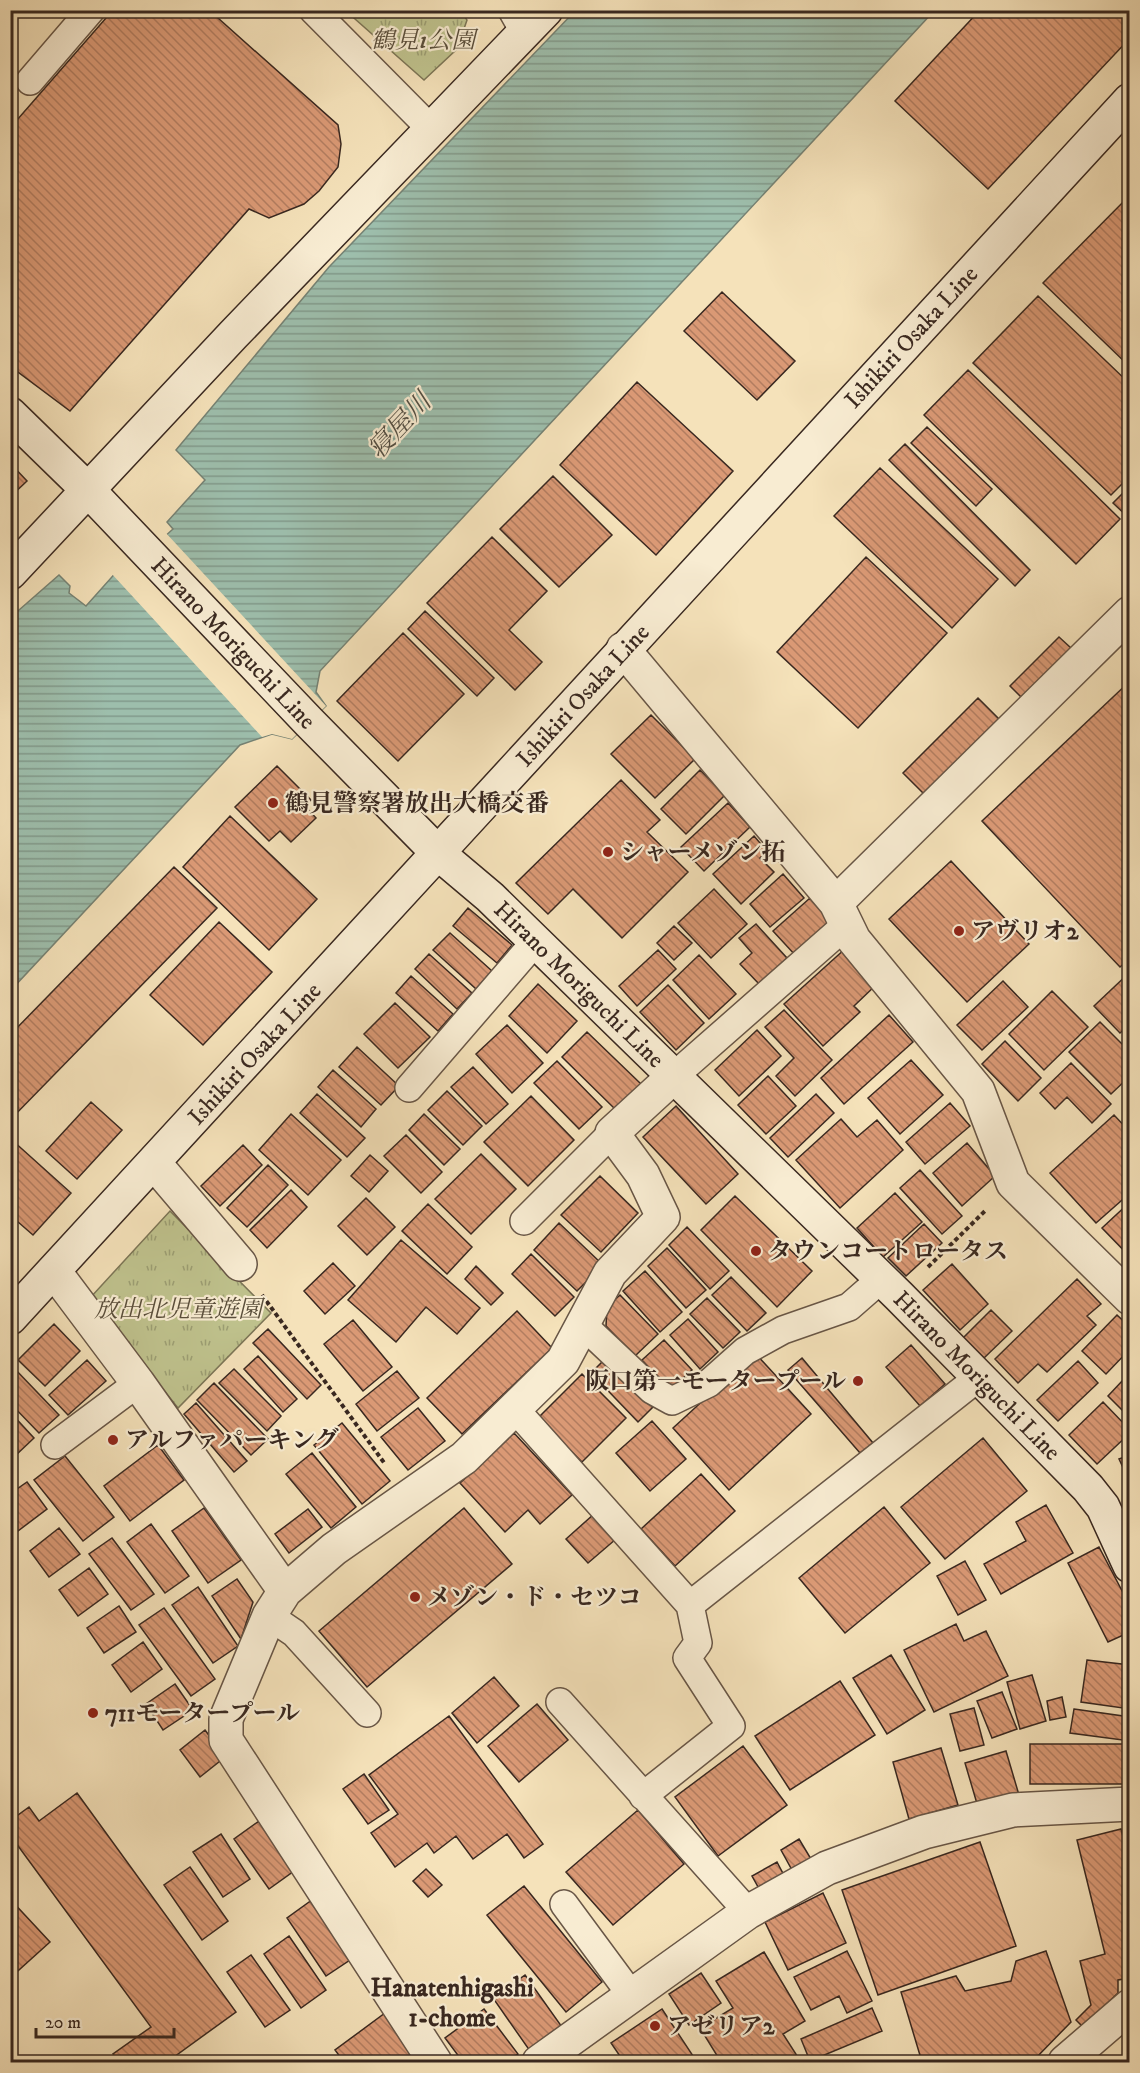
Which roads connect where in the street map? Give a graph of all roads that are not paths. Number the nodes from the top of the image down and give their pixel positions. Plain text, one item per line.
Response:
1 (91, 10) edge
2 (314, 10) edge
3 (527, 18) edge
4 (30, 81) dead end
5 (1130, 100) edge
6 (432, 130) junction
7 (10, 414) edge
8 (89, 491) junction
9 (10, 573) edge
10 (1128, 617) edge
11 (623, 649) junction
12 (439, 854) junction
13 (841, 914) junction
14 (535, 942) junction
15 (673, 1077) junction
16 (410, 1088) dead end
17 (612, 1133) junction
18 (155, 1164) junction
19 (524, 1221) dead end
20 (240, 1264) road end
21 (54, 1271) junction
22 (890, 1288) junction
23 (1130, 1298) edge
24 (10, 1318) edge
25 (582, 1324) junction
26 (979, 1377) junction
27 (138, 1383) junction
28 (514, 1408) junction
29 (55, 1445) dead end
30 (1130, 1566) edge
31 (277, 1603) junction
32 (690, 1605) junction
33 (560, 1702) dead end
34 (367, 1713) dead end
35 (643, 1796) junction
36 (1130, 1804) edge
37 (564, 1904) dead end
38 (748, 1912) junction
39 (632, 1996) junction
40 (1130, 2006) edge
41 (435, 2062) edge
42 (539, 2062) edge
43 (1065, 2062) edge

1 - 4 lane
2 - 6 lane
3 - 6 street
5 - 11 street, Ishikiri Osaka Line
6 - 8 street
7 - 8 street, Hirano Moriguchi Line
8 - 9 street
8 - 12 street, Hirano Moriguchi Line
10 - 13 street
11 - 12 street, Ishikiri Osaka Line
11 - 13 street
12 - 14 street, Hirano Moriguchi Line
12 - 18 street, Ishikiri Osaka Line
13 - 15 lane
13 - 23 street
14 - 15 street, Hirano Moriguchi Line
14 - 16 lane
15 - 17 street
15 - 22 street, Hirano Moriguchi Line
17 - 19 lane
17 - 25 street
18 - 20 street
18 - 21 street, Ishikiri Osaka Line
21 - 24 street, Ishikiri Osaka Line
21 - 27 street
22 - 25 lane
22 - 26 street, Hirano Moriguchi Line
25 - 28 street
26 - 30 street, Hirano Moriguchi Line
26 - 32 lane
27 - 29 lane
27 - 31 street
28 - 31 street
28 - 32 lane
31 - 34 lane
31 - 41 street
32 - 35 lane
33 - 35 lane
35 - 38 lane
36 - 38 street
37 - 39 lane
38 - 39 street
39 - 42 street
40 - 43 street

